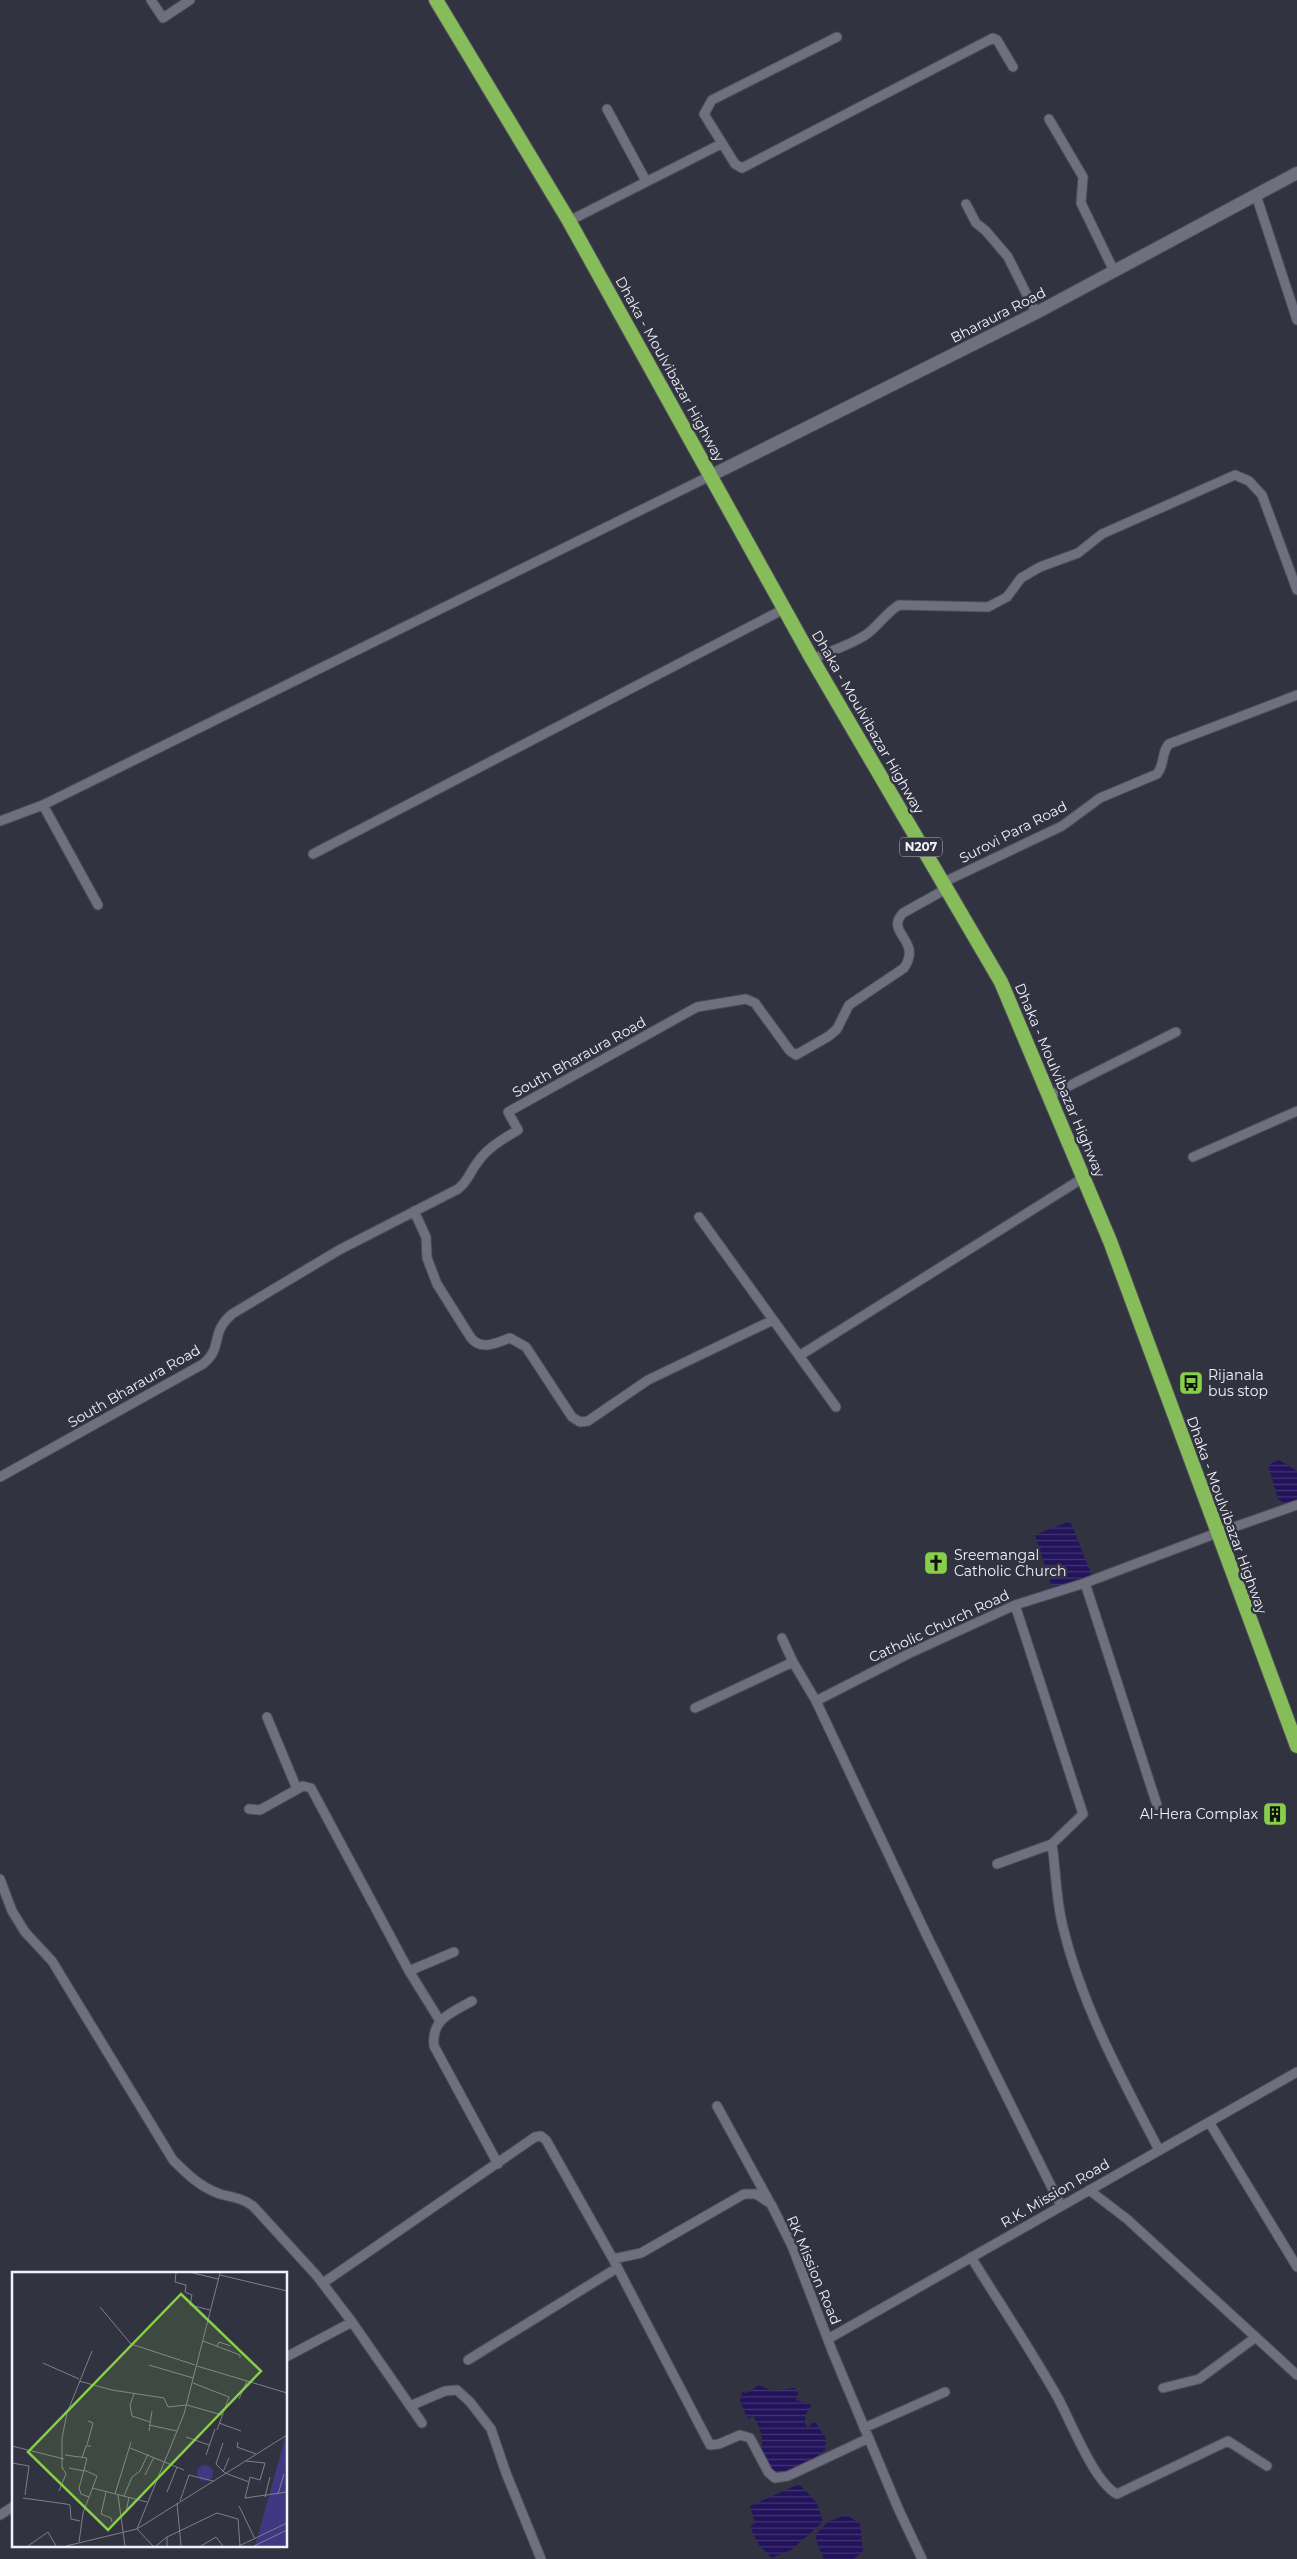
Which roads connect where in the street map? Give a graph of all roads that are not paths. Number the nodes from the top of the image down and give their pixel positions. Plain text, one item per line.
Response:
1 (151, 0) edge
2 (190, 0) edge
3 (436, 0) edge
4 (837, 37) dead end
5 (1013, 67) dead end
6 (607, 109) dead end
7 (1049, 119) dead end
8 (721, 144) junction
9 (1297, 173) edge
10 (646, 181) junction
11 (1256, 195) junction
12 (966, 204) dead end
13 (569, 221) junction
14 (1114, 271) junction
15 (1036, 313) junction
16 (1297, 320) edge
17 (710, 476) junction
18 (1297, 590) edge
19 (784, 609) junction
20 (812, 659) junction
21 (1297, 695) edge
22 (43, 805) junction
23 (0, 821) edge
24 (313, 854) dead end
25 (944, 886) junction
26 (98, 905) dead end
27 (1176, 1032) dead end
28 (1049, 1096) junction
29 (1297, 1111) edge
30 (1193, 1157) dead end
31 (1083, 1178) junction
32 (414, 1211) junction
33 (699, 1217) dead end
34 (773, 1320) junction
35 (799, 1356) junction
36 (836, 1407) dead end
37 (0, 1477) edge
38 (1297, 1505) edge
39 (1217, 1533) junction
40 (1085, 1583) junction
41 (1015, 1605) junction
42 (782, 1638) dead end
43 (793, 1662) junction
44 (816, 1701) junction
45 (695, 1708) dead end
46 (267, 1717) dead end
47 (1297, 1746) edge
48 (298, 1789) junction
49 (1156, 1804) dead end
50 (249, 1809) dead end
51 (1052, 1844) junction
52 (997, 1864) dead end
53 (0, 1879) edge
54 (454, 1952) dead end
55 (409, 1971) junction
56 (472, 2001) dead end
57 (440, 2021) junction
58 (1297, 2072) edge
59 (717, 2106) dead end
60 (1209, 2122) junction
61 (1159, 2150) junction
62 (498, 2164) junction
63 (1089, 2190) junction
64 (771, 2204) junction
65 (1061, 2206) junction
66 (971, 2257) junction
67 (615, 2263) junction
68 (1297, 2267) edge
69 (323, 2283) junction
70 (352, 2322) junction
71 (1256, 2337) junction
72 (828, 2339) junction
73 (288, 2355) edge
74 (468, 2360) dead end
75 (1297, 2375) edge
76 (1163, 2388) dead end
77 (946, 2392) dead end
78 (410, 2406) junction
79 (422, 2423) dead end
80 (864, 2428) junction
81 (869, 2438) junction
82 (1267, 2466) dead end
83 (12, 2507) edge
84 (0, 2515) edge
85 (542, 2559) edge
86 (922, 2559) edge

1 - 2 street
3 - 13 highway, Dhaka - Moulvibazar Highway / N207
4 - 8 street
5 - 8 street
6 - 10 street
7 - 14 street
8 - 10 street
9 - 11 main road, Bharaura Road
10 - 13 street
11 - 14 main road, Bharaura Road
11 - 16 street
12 - 15 street
13 - 17 highway, Dhaka - Moulvibazar Highway / N207
14 - 15 main road, Bharaura Road
15 - 17 main road, Bharaura Road
17 - 19 highway, Dhaka - Moulvibazar Highway / N207
17 - 22 street
18 - 20 street
19 - 20 highway, Dhaka - Moulvibazar Highway / N207
19 - 24 street
20 - 25 highway, Dhaka - Moulvibazar Highway / N207
21 - 25 street, Surovi Para Road
22 - 23 street
22 - 26 street
25 - 28 highway, Dhaka - Moulvibazar Highway / N207
25 - 32 street, South Bharaura Road
27 - 28 street
28 - 31 highway, Dhaka - Moulvibazar Highway / N207
29 - 30 street
31 - 35 street
31 - 39 highway, Dhaka - Moulvibazar Highway / N207
32 - 34 street
32 - 37 street, South Bharaura Road
33 - 34 street
34 - 35 street
35 - 36 street
38 - 39 street, Catholic Church Road
39 - 40 street, Catholic Church Road
39 - 47 highway, Dhaka - Moulvibazar Highway / N207
40 - 41 street, Catholic Church Road
40 - 49 street
41 - 44 street, Catholic Church Road
41 - 51 street
42 - 43 street
43 - 44 street
43 - 45 street
44 - 65 street
46 - 48 street
48 - 50 street
48 - 55 street
51 - 52 street
51 - 61 street
53 - 69 street
54 - 55 street
55 - 57 street
56 - 57 street
57 - 62 street
58 - 60 street, R.K. Mission Road
59 - 64 street
60 - 61 street, R.K. Mission Road
60 - 68 street
61 - 63 street, R.K. Mission Road
62 - 67 street
62 - 69 street
63 - 65 street, R.K. Mission Road
63 - 71 street
64 - 67 street, RK Mission Road
64 - 72 street, RK Mission Road
65 - 66 street, R.K. Mission Road
66 - 72 street, R.K. Mission Road
66 - 82 street
67 - 74 street, RK Mission Road
67 - 81 street
69 - 70 street
70 - 73 street
70 - 78 street
71 - 75 street
71 - 76 street
72 - 80 street, RK Mission Road
77 - 80 street
78 - 79 street
78 - 85 street
80 - 81 street, RK Mission Road
81 - 86 street, RK Mission Road
83 - 84 street

